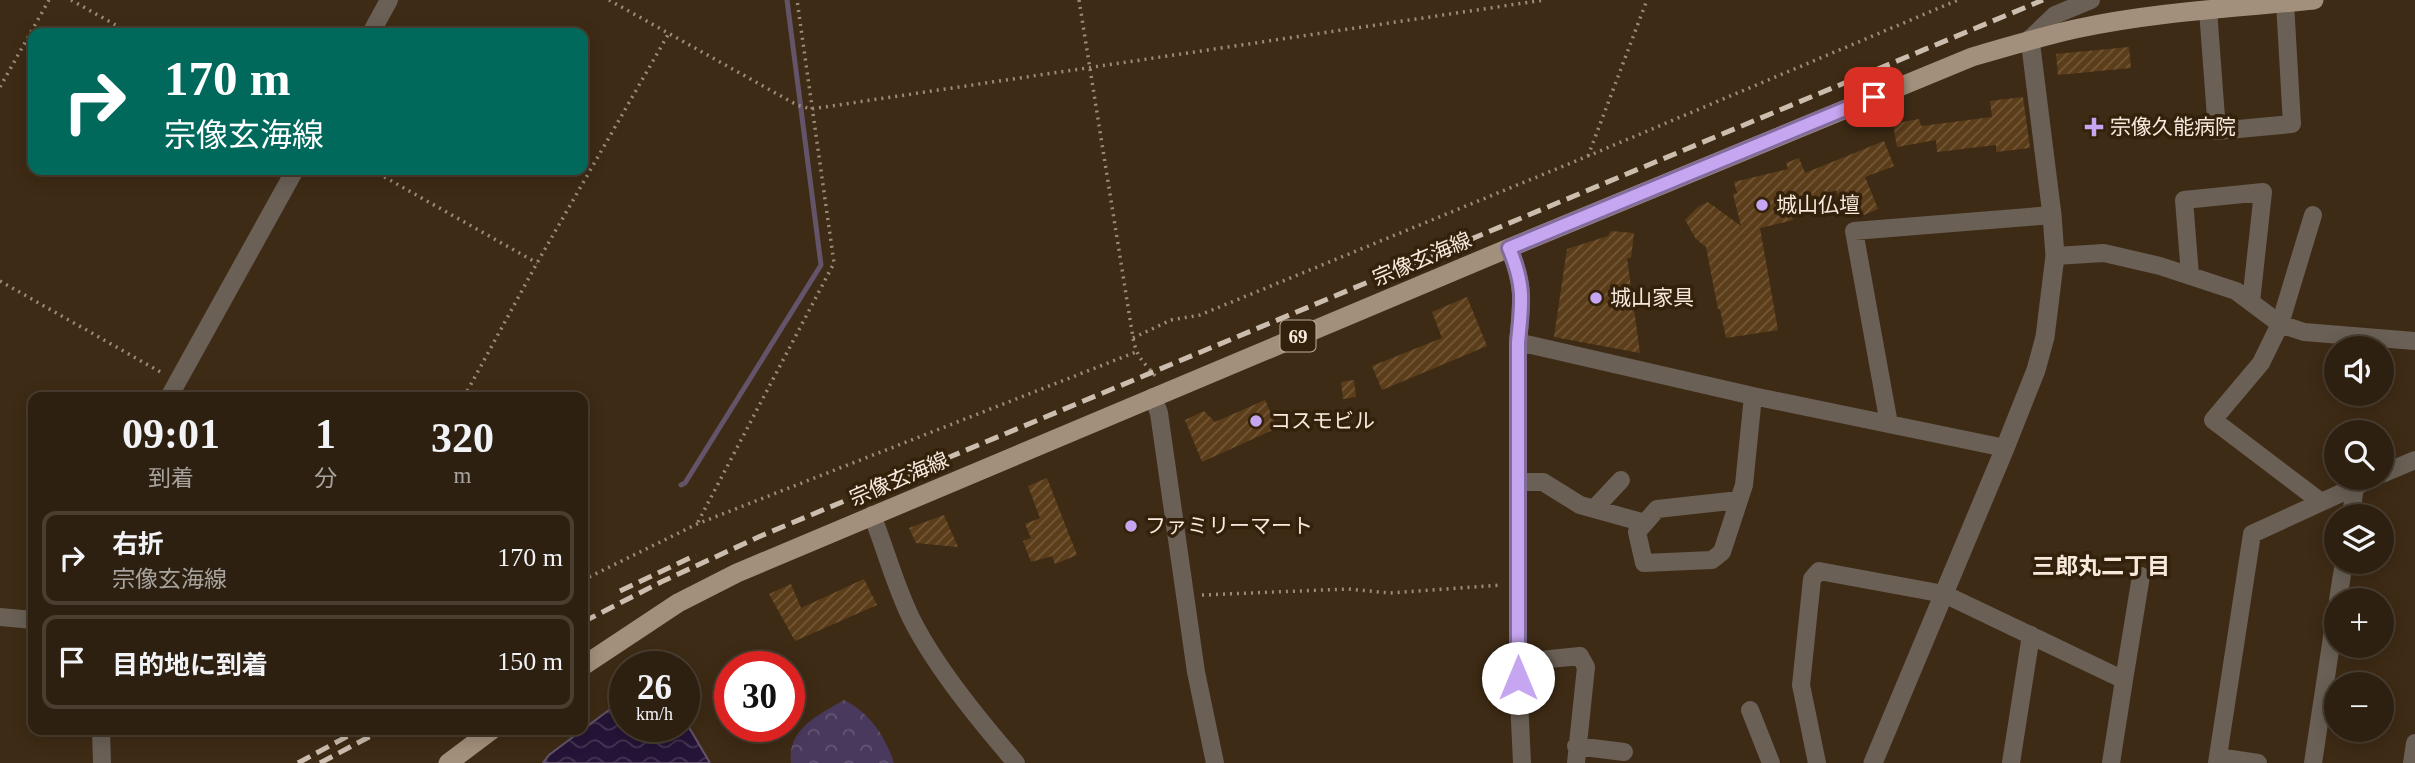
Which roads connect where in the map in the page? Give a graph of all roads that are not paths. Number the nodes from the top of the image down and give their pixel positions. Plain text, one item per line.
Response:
1 (389, 0) edge
2 (2091, 0) edge
3 (2314, 0) edge
4 (2285, 3) junction
5 (2208, 10) junction
6 (374, 28) edge
7 (2030, 40) junction
8 (292, 175) edge
9 (2052, 215) junction
10 (2314, 215) dead end
11 (1509, 248) junction
12 (2055, 257) junction
13 (2190, 275) junction
14 (2251, 302) junction
15 (2280, 324) junction
16 (2415, 341) edge
17 (1518, 342) junction
18 (174, 389) edge
19 (1160, 394) junction
20 (1753, 396) junction
21 (1889, 424) junction
22 (2005, 448) junction
23 (2415, 460) edge
24 (2394, 469) edge
25 (1621, 480) dead end
26 (1518, 482) junction
27 (2346, 490) edge
28 (1739, 500) junction
29 (2321, 502) junction
30 (1594, 509) junction
31 (872, 515) junction
32 (1644, 523) junction
33 (2141, 576) dead end
34 (1944, 594) junction
35 (0, 617) edge
36 (28, 620) edge
37 (2031, 635) junction
38 (2329, 658) edge
39 (1518, 662) junction
40 (588, 663) edge
41 (2124, 680) junction
42 (1750, 710) dead end
43 (101, 735) edge
44 (485, 735) edge
45 (2415, 743) edge
46 (1624, 752) dead end
47 (1576, 755) edge
48 (2217, 760) edge
49 (102, 763) edge
50 (448, 763) edge
51 (1016, 763) edge
52 (1215, 763) edge
53 (1522, 763) edge
54 (1771, 763) edge
55 (1818, 763) edge
56 (1873, 763) edge
57 (2011, 763) edge
58 (2111, 763) edge
59 (2258, 763) edge
60 (2313, 763) edge
61 (2412, 763) edge

1 - 6 street
2 - 7 street
3 - 4 main road, 宗像玄海線 / 69
4 - 5 main road, 宗像玄海線 / 69
4 - 5 street
5 - 7 main road, 宗像玄海線 / 69
7 - 9 street
7 - 11 main road, 宗像玄海線 / 69
8 - 18 street
9 - 12 street
9 - 21 street
10 - 15 street
11 - 17 street
11 - 19 main road, 宗像玄海線 / 69
12 - 13 street
12 - 22 street
13 - 14 street
13 - 14 street
14 - 15 street
15 - 16 street
15 - 29 street
17 - 20 street
17 - 26 street
19 - 31 main road, 宗像玄海線 / 69
19 - 52 street
20 - 21 street
20 - 28 street
21 - 22 street
22 - 34 street
23 - 24 street
25 - 30 street
26 - 30 street
26 - 39 street
27 - 29 street
28 - 32 street
28 - 32 street
29 - 48 street
30 - 32 street
31 - 40 main road, 宗像玄海線 / 69
31 - 51 street
33 - 41 street
34 - 37 street
34 - 55 street
34 - 56 street
35 - 36 street
37 - 41 street
37 - 57 street
38 - 60 street
39 - 47 street
39 - 53 street
41 - 58 street
42 - 54 street
43 - 49 street
44 - 50 main road
45 - 61 street
46 - 47 street
48 - 59 street

